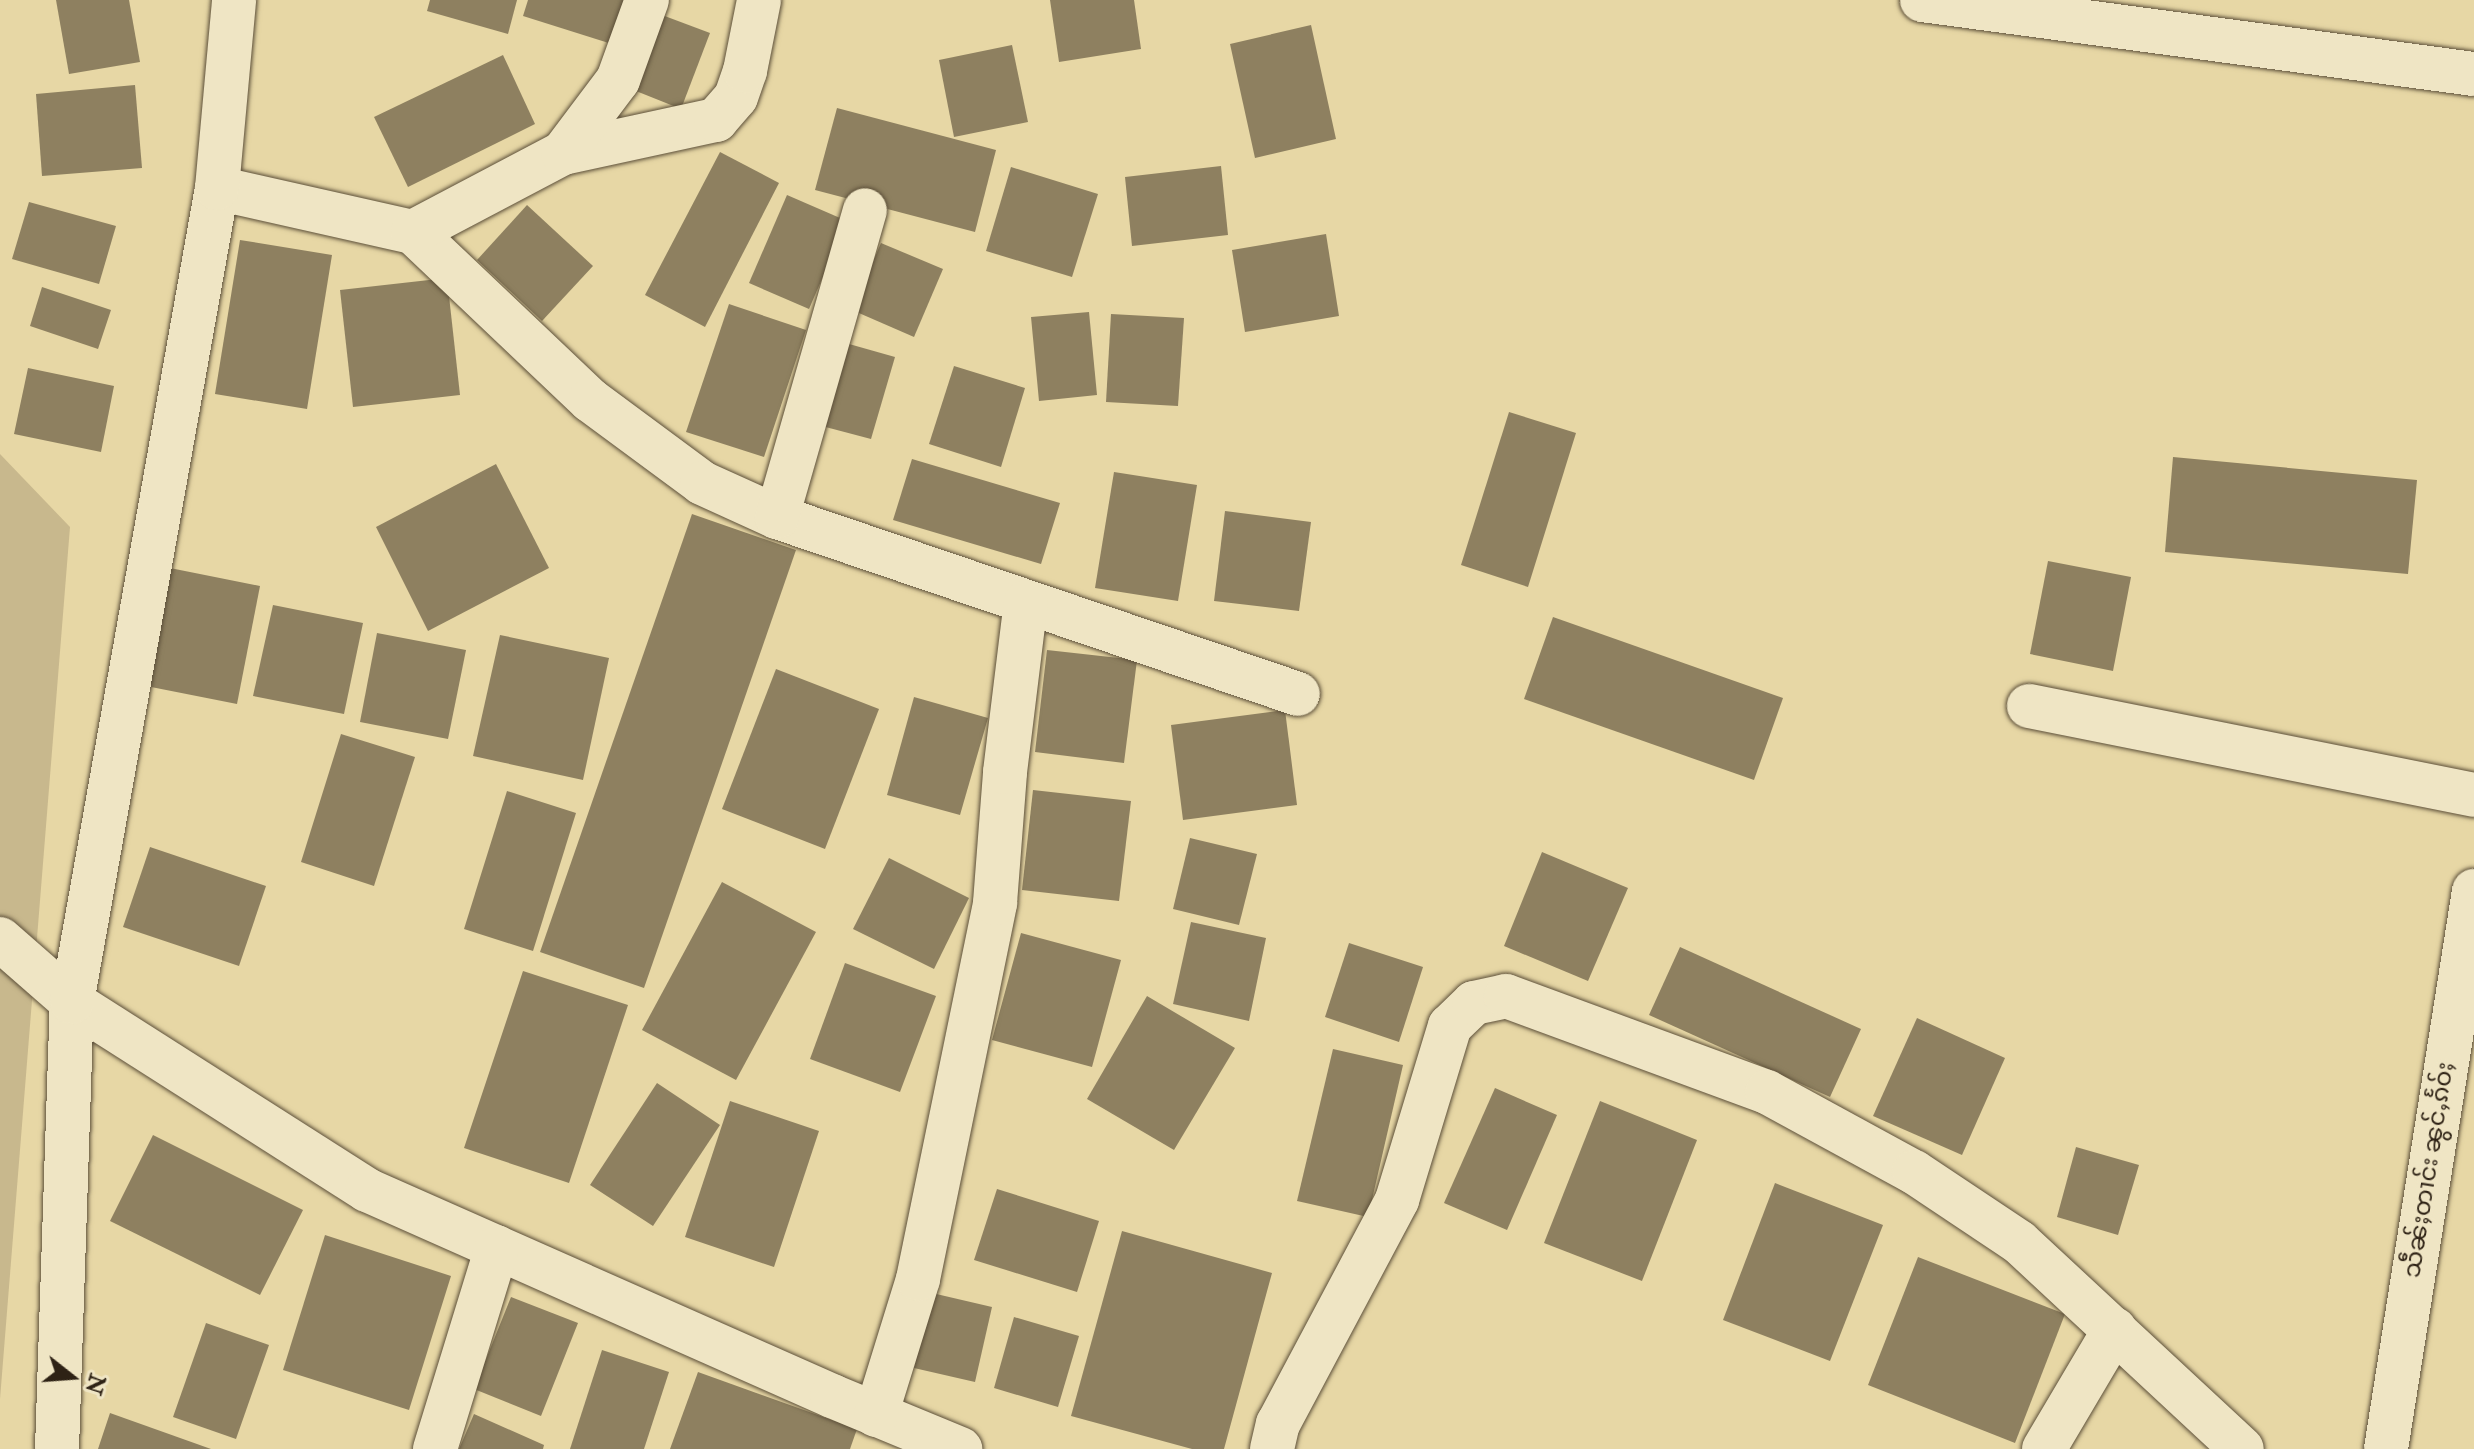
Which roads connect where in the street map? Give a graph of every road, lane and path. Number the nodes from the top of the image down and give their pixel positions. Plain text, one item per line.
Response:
1 (234, 0) edge
2 (647, 0) edge
3 (759, 0) edge
4 (1922, 0) edge
5 (2131, 14) edge
6 (2474, 74) edge
7 (563, 153) junction
8 (217, 188) junction
9 (865, 210) dead end
10 (413, 232) junction
11 (777, 517) junction
12 (1026, 602) junction
13 (1298, 694) dead end
14 (2029, 706) dead end
15 (2474, 795) edge
16 (2474, 891) edge
17 (2470, 934) edge
18 (0, 939) edge
19 (72, 1002) junction
20 (497, 1247) junction
21 (2115, 1329) junction
22 (876, 1415) junction
23 (57, 1449) edge
24 (435, 1449) edge
25 (960, 1449) edge
26 (1272, 1449) edge
27 (2044, 1449) edge
28 (2242, 1449) edge
29 (2386, 1449) edge

1 - 8 street
2 - 7 street
3 - 7 street
4 - 5 street
5 - 6 street
7 - 10 street
8 - 10 street
8 - 19 street
9 - 11 street
10 - 11 street
11 - 12 street
12 - 13 street
12 - 22 street
14 - 15 street
16 - 17 street, သဵၼ်ႈတၢင်း ၼွင်ႇၵႅဝ်ႈ
17 - 29 street, သဵၼ်ႈတၢင်း ၼွင်ႇၵႅဝ်ႈ
18 - 19 street
19 - 20 street
19 - 23 street
20 - 22 street
20 - 24 street
21 - 26 street
21 - 27 street
21 - 28 street
22 - 25 street

